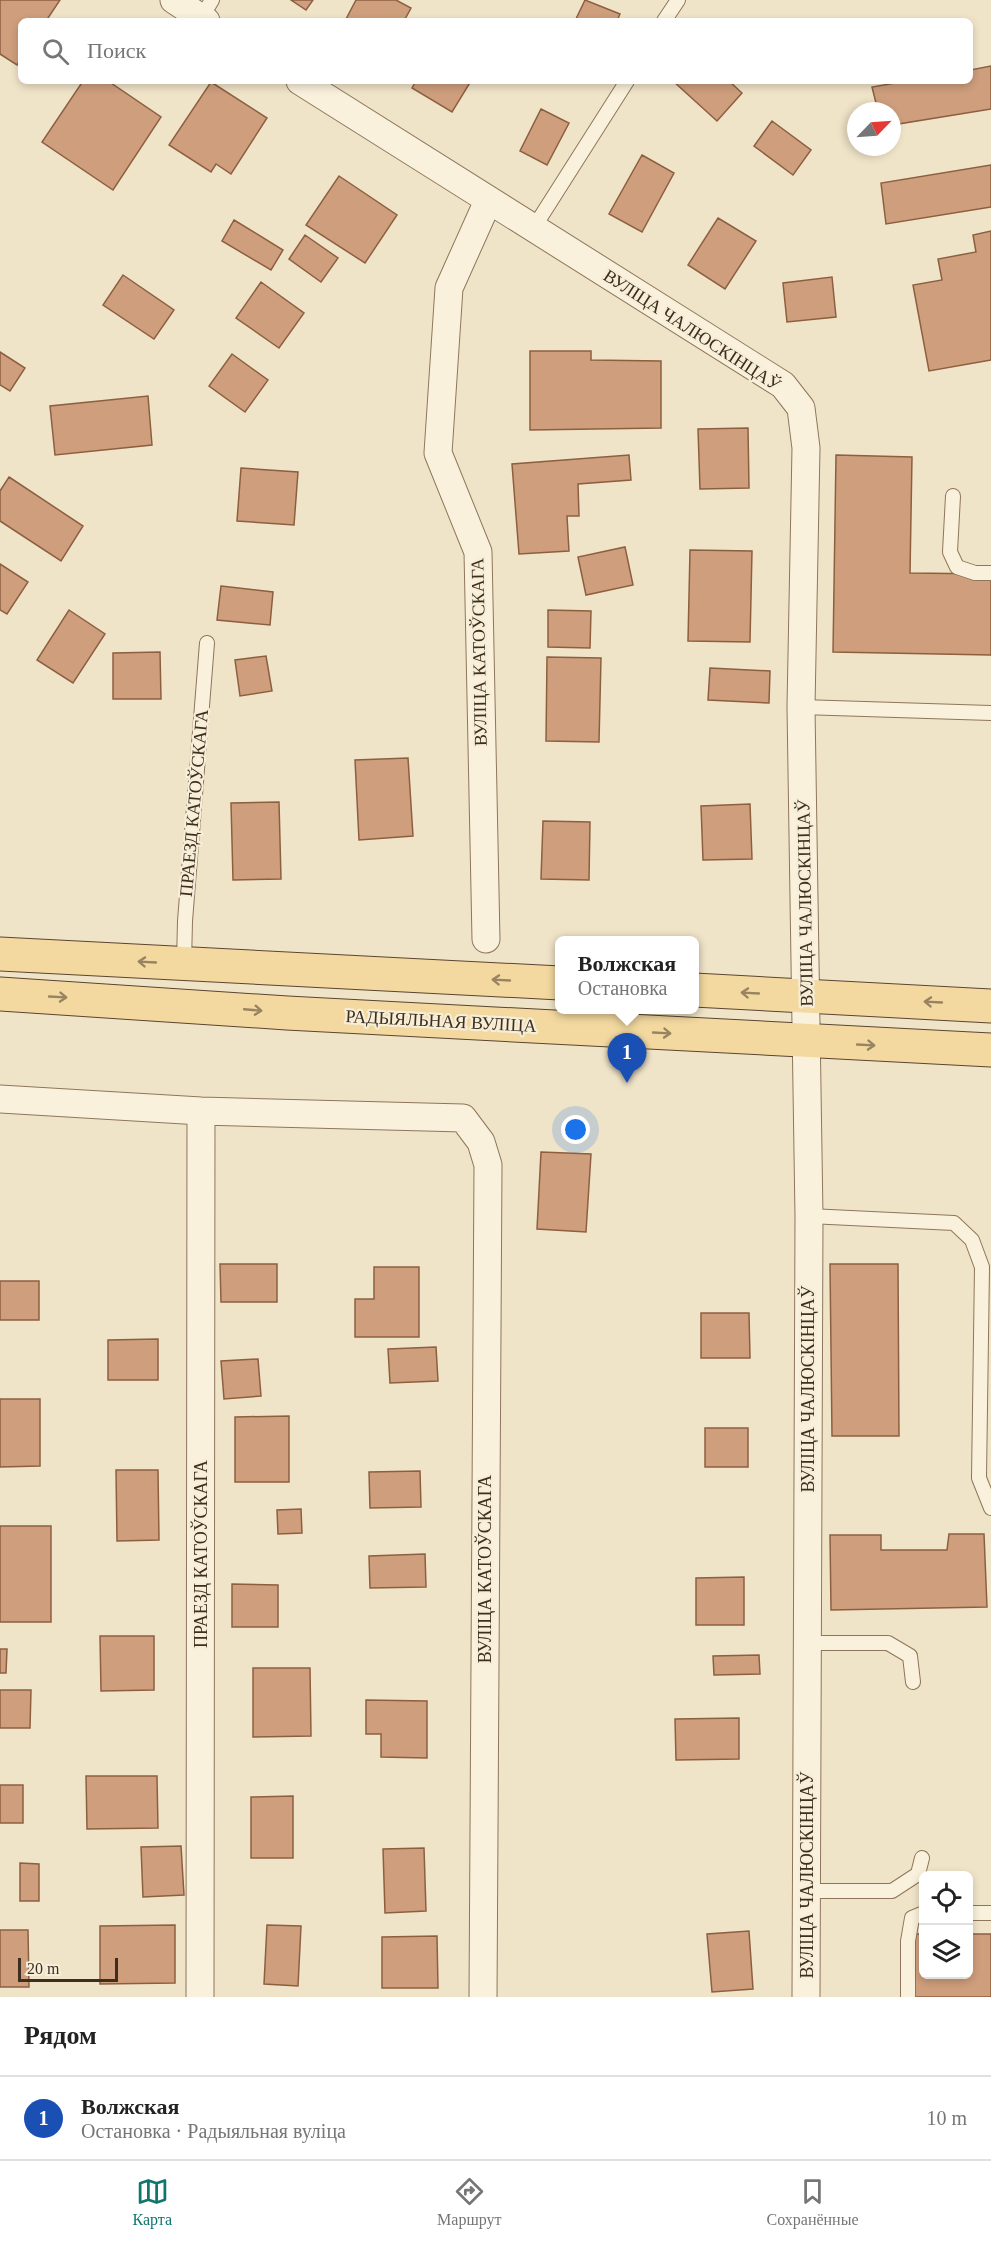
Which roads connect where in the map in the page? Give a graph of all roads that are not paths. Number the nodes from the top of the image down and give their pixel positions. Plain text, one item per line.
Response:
1 (174, 0) edge
2 (678, 0) edge
3 (206, 13) edge
4 (666, 18) edge
5 (305, 84) edge
6 (625, 84) edge
7 (488, 201) junction
8 (533, 229) junction
9 (953, 496) dead end
10 (991, 573) edge
11 (207, 644) dead end
12 (801, 707) junction
13 (991, 713) edge
14 (486, 939) dead end
15 (0, 954) edge
16 (184, 963) junction
17 (555, 983) edge
18 (699, 990) edge
19 (0, 994) edge
20 (806, 996) junction
21 (991, 1006) edge
22 (807, 1042) junction
23 (991, 1050) edge
24 (0, 1099) edge
25 (201, 1111) junction
26 (809, 1216) junction
27 (991, 1508) edge
28 (807, 1643) junction
29 (913, 1682) dead end
30 (922, 1858) dead end
31 (807, 1891) junction
32 (973, 1913) edge
33 (991, 1913) edge
34 (919, 1915) edge
35 (200, 1997) edge
36 (483, 1997) edge
37 (806, 1997) edge
38 (908, 1997) edge

1 - 3 street
2 - 4 lane
5 - 7 street, ВУЛІЦА ЧАЛЮСКІНЦАЎ
6 - 8 lane
7 - 8 street, ВУЛІЦА ЧАЛЮСКІНЦАЎ
7 - 14 street, ВУЛІЦА КАТОЎСКАГА
8 - 12 street, ВУЛІЦА ЧАЛЮСКІНЦАЎ
9 - 10 lane
11 - 16 lane, ПРАЕЗД КАТОЎСКАГА
12 - 13 lane
12 - 20 street, ВУЛІЦА ЧАЛЮСКІНЦАЎ
16 -> 15 main road
17 -> 16 main road
20 -> 18 main road
19 -> 22 main road, РАДЫЯЛЬНАЯ ВУЛІЦА
21 -> 20 main road
20 - 22 street, ВУЛІЦА ЧАЛЮСКІНЦАЎ
22 -> 23 main road, РАДЫЯЛЬНАЯ ВУЛІЦА
22 - 26 street, ВУЛІЦА ЧАЛЮСКІНЦАЎ
24 - 25 street
25 - 35 street, ПРАЕЗД КАТОЎСКАГА
25 - 36 street, ВУЛІЦА КАТОЎСКАГА
26 - 27 lane
26 - 28 street, ВУЛІЦА ЧАЛЮСКІНЦАЎ
28 - 29 lane
28 - 31 street, ВУЛІЦА ЧАЛЮСКІНЦАЎ
30 - 31 lane
31 - 37 street, ВУЛІЦА ЧАЛЮСКІНЦАЎ
32 - 33 lane
34 - 38 lane

